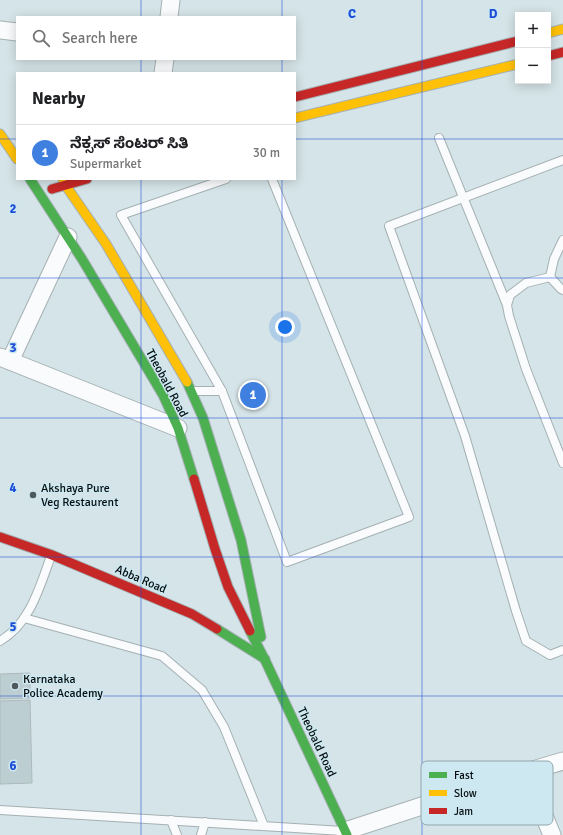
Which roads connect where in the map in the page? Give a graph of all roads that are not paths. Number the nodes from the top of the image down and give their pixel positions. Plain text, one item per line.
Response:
1 (171, 0) edge
2 (169, 16) edge
3 (563, 29) edge
4 (0, 30) edge
5 (16, 32) edge
6 (551, 32) edge
7 (515, 42) edge
8 (563, 52) edge
9 (551, 55) edge
10 (165, 60) edge
11 (515, 65) edge
12 (163, 72) edge
13 (296, 98) edge
14 (296, 118) edge
15 (0, 134) edge
16 (439, 138) dead end
17 (563, 160) edge
18 (15, 164) edge
19 (31, 180) edge
20 (79, 180) edge
21 (223, 180) edge
22 (272, 180) edge
23 (64, 182) edge
24 (39, 193) junction
25 (464, 198) junction
26 (68, 237) junction
27 (563, 240) edge
28 (550, 277) junction
29 (563, 290) edge
30 (507, 305) junction
31 (5, 360) edge
32 (192, 391) junction
33 (222, 391) junction
34 (178, 428) junction
35 (563, 463) edge
36 (0, 537) edge
37 (52, 555) junction
38 (24, 618) junction
39 (0, 641) edge
40 (563, 650) edge
41 (265, 660) junction
42 (563, 761) edge
43 (553, 764) edge
44 (421, 808) edge
45 (0, 810) edge
46 (171, 820) junction
47 (205, 822) junction
48 (548, 825) edge
49 (264, 826) junction
50 (346, 833) edge
51 (177, 835) edge
52 (201, 835) edge
53 (552, 835) edge

1 - 2 street
3 - 6 main road
4 - 5 street
7 - 13 main road
8 - 9 main road
10 - 12 street
11 - 14 main road
15 - 18 main road
16 - 25 lane
17 - 25 lane
19 - 24 main road, Theobald Road
20 - 23 main road
21 - 33 lane
22 - 33 lane
23 - 24 main road
23 - 32 main road, Theobald Road
24 - 26 main road, Theobald Road
25 - 30 lane
25 - 40 lane
26 - 31 street
26 - 34 main road, Theobald Road
27 - 28 lane
28 - 29 lane
28 - 30 lane
30 - 35 lane
31 - 34 street
32 - 33 lane
32 - 41 main road, Theobald Road
34 - 41 main road, Theobald Road
36 - 37 main road, Abba Road
37 - 38 lane
37 - 41 main road, Abba Road
38 - 39 lane
38 - 49 lane
41 - 50 main road, Theobald Road
42 - 43 street
44 - 50 street
45 - 46 lane
46 - 47 lane
46 - 51 lane
47 - 49 lane
47 - 52 lane
48 - 53 street
49 - 50 lane

